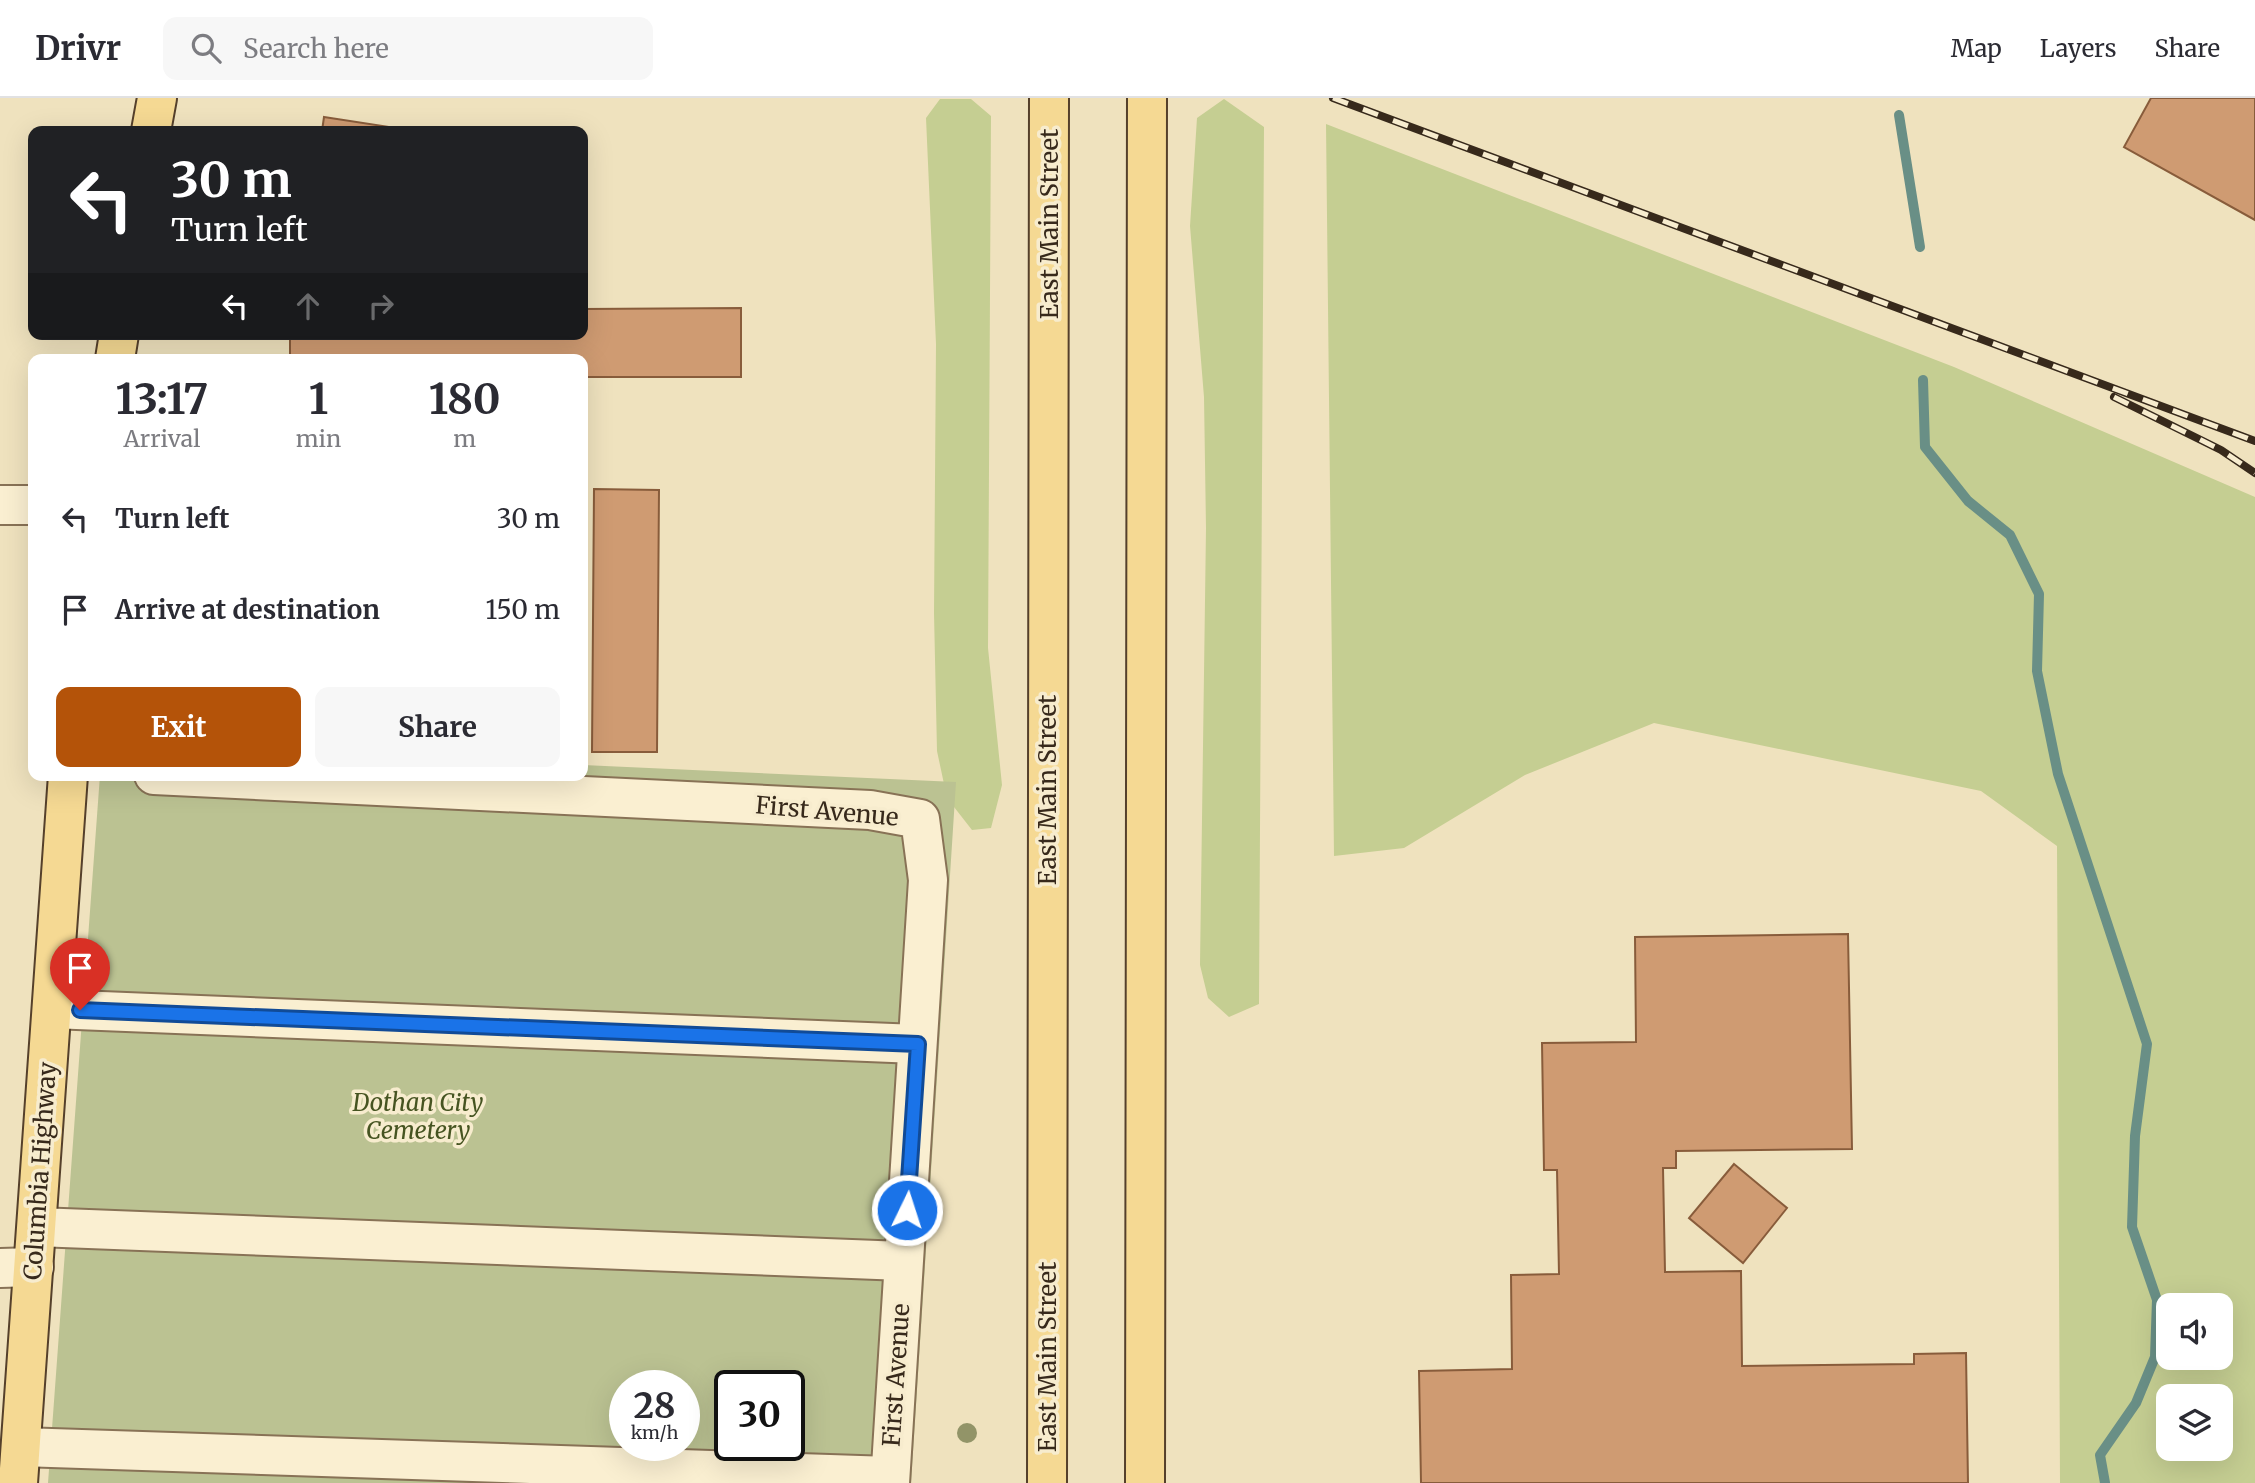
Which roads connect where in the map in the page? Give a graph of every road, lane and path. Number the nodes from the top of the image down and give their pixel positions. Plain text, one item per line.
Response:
1 (157, 98) edge
2 (1049, 98) edge
3 (1147, 98) edge
4 (152, 126) edge
5 (0, 505) edge
6 (28, 505) edge
7 (68, 781) edge
8 (277, 781) edge
9 (52, 1009) junction
10 (918, 1044) junction
11 (37, 1227) junction
12 (903, 1261) junction
13 (17, 1268) edge
14 (20, 1465) edge
15 (890, 1480) edge
16 (1046, 1483) edge
17 (1145, 1483) edge

1 - 4 main road
2 - 16 main road, East Main Street
3 - 17 main road
5 - 6 street
7 - 9 main road, Columbia Highway
8 - 10 street, First Avenue
9 - 10 street
9 - 11 main road, Columbia Highway
10 - 12 street, First Avenue
11 - 12 street
11 - 13 main road, Columbia Highway
12 - 15 street, First Avenue
13 - 14 main road, Columbia Highway
14 - 15 street

